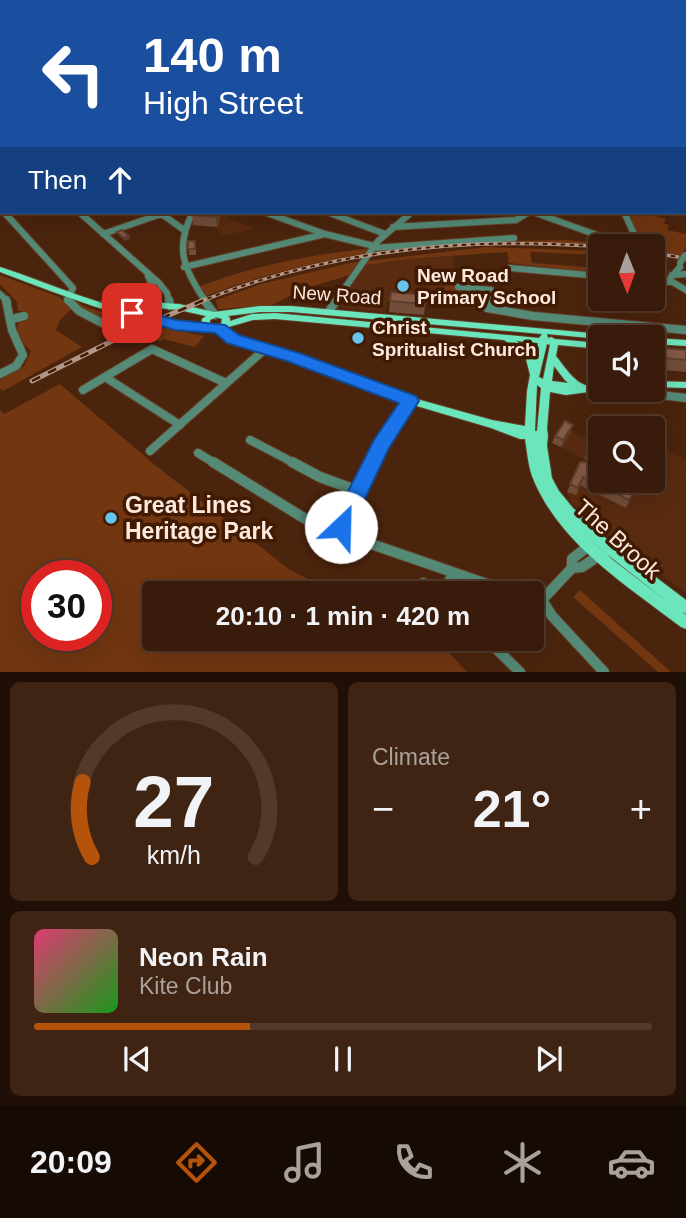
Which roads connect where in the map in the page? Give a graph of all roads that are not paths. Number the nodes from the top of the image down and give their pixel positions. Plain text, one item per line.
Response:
1 (6, 214) edge
2 (81, 214) edge
3 (157, 214) edge
4 (160, 214) edge
5 (192, 214) edge
6 (270, 214) edge
7 (332, 214) edge
8 (409, 214) edge
9 (527, 214) edge
10 (537, 214) edge
11 (625, 214) edge
12 (393, 227) junction
13 (184, 229) junction
14 (103, 234) junction
15 (325, 234) junction
16 (384, 234) junction
17 (514, 238) dead end
18 (374, 247) junction
19 (686, 255) edge
20 (680, 265) junction
21 (184, 267) junction
22 (510, 268) dead end
23 (0, 269) edge
24 (147, 274) junction
25 (686, 274) edge
26 (588, 275) edge
27 (671, 278) junction
28 (665, 279) edge
29 (458, 288) dead end
30 (686, 290) edge
31 (0, 294) edge
32 (70, 294) junction
33 (93, 301) junction
34 (153, 305) junction
35 (170, 306) junction
36 (329, 311) junction
37 (215, 315) junction
38 (24, 316) dead end
39 (152, 318) junction
40 (12, 319) junction
41 (219, 327) junction
42 (112, 328) dead end
43 (686, 330) edge
44 (501, 337) junction
45 (548, 338) junction
46 (588, 338) edge
47 (665, 342) edge
48 (686, 343) edge
49 (588, 344) edge
50 (265, 349) junction
51 (665, 351) edge
52 (686, 354) edge
53 (552, 355) junction
54 (0, 374) edge
55 (105, 377) junction
56 (226, 383) junction
57 (543, 384) junction
58 (665, 384) edge
59 (686, 385) edge
60 (580, 387) junction
61 (588, 387) edge
62 (588, 389) edge
63 (83, 390) dead end
64 (665, 397) edge
65 (686, 398) edge
66 (410, 401) junction
67 (180, 425) junction
68 (527, 433) junction
69 (543, 435) junction
70 (250, 440) dead end
71 (150, 451) dead end
72 (198, 453) dead end
73 (358, 491) junction
74 (341, 530) junction
75 (593, 542) junction
76 (605, 551) junction
77 (572, 568) junction
78 (453, 573) junction
79 (449, 581) edge
80 (477, 581) edge
81 (544, 593) edge
82 (544, 607) edge
83 (686, 608) edge
84 (686, 623) edge
85 (498, 651) edge
86 (520, 672) edge
87 (604, 672) edge

1 - 32 street
2 - 14 street
3 - 14 street
4 - 13 street
5 - 13 street
6 - 15 street
7 - 16 street
8 - 12 street
9 - 12 street
10 - 11 street
12 - 16 street
13 - 21 street
14 - 24 street
15 - 18 street
15 - 21 street
16 - 18 street
17 - 18 street
18 - 36 street
19 - 20 street, bridge
20 - 25 street
20 - 27 street
21 - 37 street
22 - 26 street
23 - 32 main road
24 - 34 street
24 - 35 street
25 - 27 street
27 - 28 street
27 - 30 street
29 - 43 street
31 - 40 street
32 - 33 main road
32 - 42 street
33 - 34 main road
33 - 39 main road
34 - 35 main road
34 - 39 street
35 - 37 main road
36 - 37 main road, New Road
36 - 45 main road, New Road
37 - 41 main road
37 - 41 main road
38 - 40 street
39 - 41 main road
40 - 54 street
41 - 44 main road, New Road
41 - 50 main road
44 - 45 main road, New Road
44 - 57 main road
45 - 46 main road, New Road
45 - 49 main road, New Road
45 - 53 main road
45 - 57 main road
47 - 48 main road
50 - 56 street
50 - 66 main road
51 - 52 main road
53 - 57 main road
53 - 60 main road
55 - 56 street
55 - 63 street
55 - 67 street
56 - 67 street
57 - 60 main road
57 - 62 main road
57 - 68 main road, The Brook
57 - 69 main road, The Brook
58 - 59 main road
60 - 61 main road
64 - 65 street
66 - 68 main road
66 - 73 street
67 - 71 street
68 - 69 main road
68 - 75 main road, The Brook
69 - 75 main road, The Brook
70 - 73 street
72 - 74 street
73 - 74 street
74 - 78 street
75 - 76 main road, The Brook
75 - 77 street
76 - 77 street
76 - 83 main road, The Brook
76 - 84 main road, The Brook
77 - 81 street
78 - 79 street
78 - 80 street
82 - 87 street
85 - 86 street

